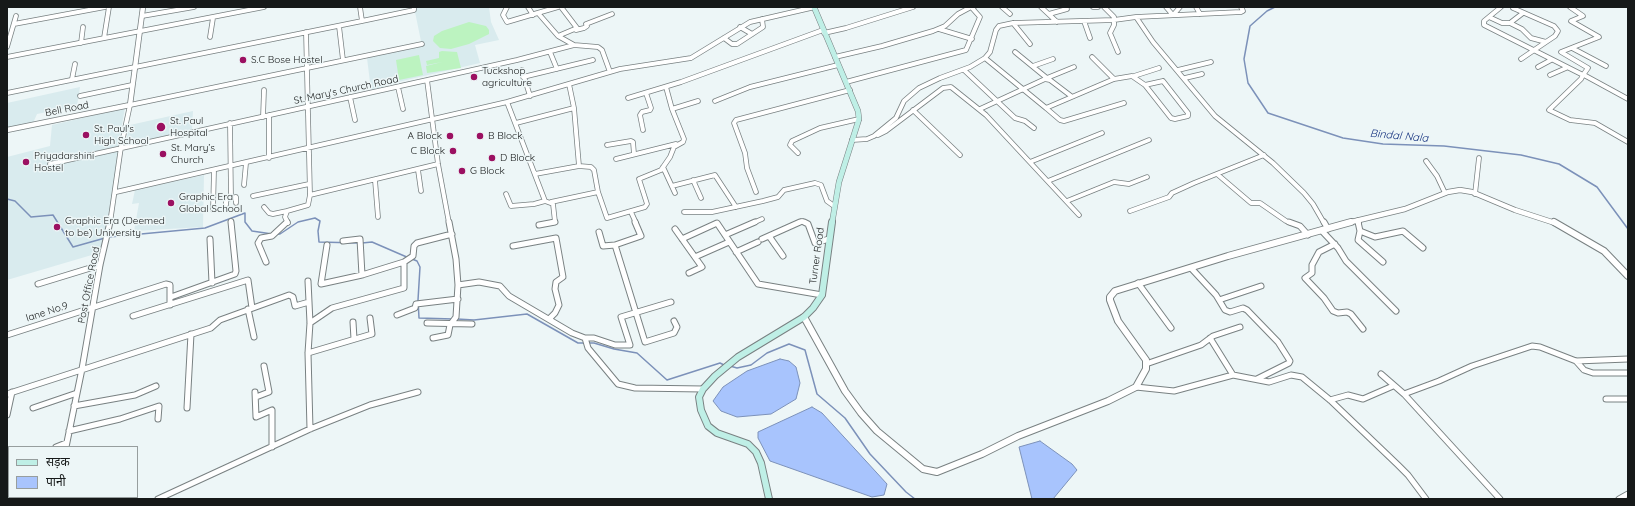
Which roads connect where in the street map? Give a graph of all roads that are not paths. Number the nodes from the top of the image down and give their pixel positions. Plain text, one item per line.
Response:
1 (104, 7) edge
2 (109, 7) edge
3 (143, 7) edge
4 (194, 7) edge
5 (264, 7) edge
6 (360, 7) edge
7 (414, 7) edge
8 (507, 7) edge
9 (528, 7) edge
10 (560, 7) edge
11 (814, 7) edge
12 (913, 7) edge
13 (972, 7) edge
14 (1002, 7) edge
15 (1041, 7) edge
16 (1093, 7) edge
17 (1098, 7) edge
18 (1104, 7) edge
19 (1166, 7) edge
20 (1180, 7) edge
21 (1196, 7) edge
22 (1219, 7) edge
23 (1241, 7) edge
24 (1501, 7) edge
25 (1514, 7) edge
26 (1570, 7) edge
27 (1067, 9) dead end
28 (538, 13) junction
29 (1222, 13) junction
30 (1523, 13) junction
31 (612, 14) dead end
32 (1010, 14) dead end
33 (1049, 14) junction
34 (1173, 14) junction
35 (1200, 14) junction
36 (533, 15) junction
37 (16, 16) dead end
38 (142, 16) junction
39 (1136, 16) junction
40 (1489, 17) junction
41 (212, 18) junction
42 (762, 19) junction
43 (1114, 20) junction
44 (362, 21) junction
45 (1084, 21) junction
46 (1057, 22) junction
47 (1012, 23) junction
48 (1510, 23) junction
49 (14, 24) junction
50 (339, 26) junction
51 (83, 27) dead end
52 (740, 27) junction
53 (939, 28) junction
54 (576, 30) junction
55 (823, 31) junction
56 (140, 32) junction
57 (306, 32) junction
58 (752, 34) junction
59 (558, 36) junction
60 (210, 37) dead end
61 (104, 38) junction
62 (724, 38) junction
63 (1090, 38) dead end
64 (972, 39) junction
65 (1546, 42) junction
66 (81, 43) junction
67 (422, 44) dead end
68 (1030, 44) dead end
69 (574, 45) junction
70 (7, 47) edge
71 (1572, 48) junction
72 (1534, 51) junction
73 (550, 52) junction
74 (1015, 52) dead end
75 (1118, 52) dead end
76 (7, 57) edge
77 (835, 57) junction
78 (1092, 57) dead end
79 (985, 58) junction
80 (1053, 59) dead end
81 (1521, 59) dead end
82 (343, 60) junction
83 (593, 60) dead end
84 (1551, 60) junction
85 (1211, 62) dead end
86 (75, 64) dead end
87 (838, 65) junction
88 (135, 66) junction
89 (1033, 66) junction
90 (1606, 66) dead end
91 (1538, 67) dead end
92 (306, 68) junction
93 (1074, 68) dead end
94 (1159, 68) dead end
95 (1566, 68) junction
96 (557, 69) junction
97 (522, 70) dead end
98 (964, 70) junction
99 (1178, 70) junction
100 (610, 72) junction
101 (1202, 74) dead end
102 (1550, 75) dead end
103 (1583, 75) junction
104 (1134, 76) junction
105 (524, 77) junction
106 (1185, 78) junction
107 (72, 79) junction
108 (1048, 79) junction
109 (1114, 79) junction
110 (427, 80) junction
111 (846, 82) junction
112 (569, 84) junction
113 (132, 85) junction
114 (1145, 85) junction
115 (398, 86) junction
116 (666, 87) junction
117 (1023, 89) junction
118 (264, 90) dead end
119 (850, 90) junction
120 (7, 93) edge
121 (646, 93) junction
122 (80, 96) dead end
123 (530, 96) junction
124 (1071, 96) junction
125 (350, 97) junction
126 (628, 98) dead end
127 (1628, 99) edge
128 (698, 101) dead end
129 (715, 101) dead end
130 (507, 102) junction
131 (998, 102) junction
132 (1124, 103) dead end
133 (130, 105) junction
134 (308, 106) junction
135 (574, 108) junction
136 (1046, 108) junction
137 (403, 109) dead end
138 (672, 109) junction
139 (980, 109) junction
140 (913, 110) junction
141 (269, 115) junction
142 (262, 116) junction
143 (859, 119) junction
144 (355, 120) dead end
145 (433, 120) junction
146 (230, 123) junction
147 (516, 123) junction
148 (1034, 128) dead end
149 (7, 130) edge
150 (643, 130) dead end
151 (1102, 133) dead end
152 (874, 136) junction
153 (852, 140) junction
154 (1150, 140) dead end
155 (1628, 142) edge
156 (678, 144) junction
157 (607, 145) dead end
158 (121, 147) junction
159 (309, 148) junction
160 (798, 153) dead end
161 (634, 154) junction
162 (960, 154) dead end
163 (1264, 155) junction
164 (269, 158) junction
165 (1479, 158) dead end
166 (616, 159) dead end
167 (1426, 161) dead end
168 (1030, 162) junction
169 (246, 163) junction
170 (50, 164) dead end
171 (438, 164) junction
172 (579, 166) junction
173 (229, 167) junction
174 (664, 168) junction
175 (214, 170) junction
176 (418, 170) junction
177 (535, 174) junction
178 (1217, 174) junction
179 (1147, 177) dead end
180 (375, 180) junction
181 (693, 180) junction
182 (1048, 181) junction
183 (309, 184) junction
184 (244, 185) dead end
185 (672, 186) junction
186 (421, 191) dead end
187 (116, 192) junction
188 (598, 192) junction
189 (756, 192) dead end
190 (676, 193) dead end
191 (1445, 193) junction
192 (506, 194) dead end
193 (1475, 194) junction
194 (310, 195) junction
195 (253, 196) dead end
196 (231, 198) junction
197 (701, 198) dead end
198 (545, 201) junction
199 (1067, 201) junction
200 (551, 202) junction
201 (236, 203) dead end
202 (226, 205) dead end
203 (834, 206) junction
204 (264, 207) dead end
205 (736, 207) junction
206 (213, 210) dead end
207 (287, 211) junction
208 (1130, 211) dead end
209 (631, 212) junction
210 (684, 212) dead end
211 (1079, 214) dead end
212 (378, 217) dead end
213 (762, 219) dead end
214 (231, 220) dead end
215 (1358, 220) junction
216 (539, 225) dead end
217 (675, 229) dead end
218 (1325, 230) junction
219 (1360, 231) junction
220 (598, 232) dead end
221 (452, 234) junction
222 (725, 235) junction
223 (1308, 235) junction
224 (769, 236) junction
225 (210, 239) dead end
226 (682, 239) junction
227 (829, 239) junction
228 (344, 241) dead end
229 (729, 242) junction
230 (1335, 244) junction
231 (327, 245) dead end
232 (615, 245) junction
233 (513, 246) dead end
234 (1423, 248) dead end
235 (736, 252) junction
236 (783, 256) dead end
237 (695, 257) junction
238 (266, 262) dead end
239 (404, 262) junction
240 (1383, 262) dead end
241 (100, 265) junction
242 (1191, 268) junction
243 (689, 273) dead end
244 (362, 275) junction
245 (1628, 276) edge
246 (308, 281) dead end
247 (212, 283) junction
248 (1138, 283) junction
249 (38, 284) dead end
250 (458, 285) junction
251 (1261, 286) dead end
252 (822, 295) junction
253 (171, 297) junction
254 (458, 299) junction
255 (1219, 300) junction
256 (309, 302) junction
257 (671, 302) dead end
258 (170, 305) junction
259 (93, 307) junction
260 (250, 308) junction
261 (1396, 311) dead end
262 (637, 313) junction
263 (397, 315) dead end
264 (133, 316) dead end
265 (804, 317) junction
266 (370, 318) dead end
267 (549, 319) junction
268 (454, 320) junction
269 (674, 321) dead end
270 (353, 322) dead end
271 (310, 323) junction
272 (427, 323) dead end
273 (472, 324) dead end
274 (1171, 328) dead end
275 (1240, 328) dead end
276 (1363, 329) dead end
277 (191, 334) junction
278 (7, 335) edge
279 (254, 337) dead end
280 (433, 338) dead end
281 (1210, 338) junction
282 (354, 339) junction
283 (586, 341) junction
284 (308, 353) junction
285 (1628, 359) edge
286 (1576, 361) junction
287 (1146, 364) junction
288 (264, 366) dead end
289 (82, 369) junction
290 (1628, 373) edge
291 (1381, 374) dead end
292 (1233, 375) junction
293 (1257, 379) junction
294 (156, 386) dead end
295 (1393, 386) junction
296 (1136, 387) junction
297 (703, 389) junction
298 (418, 392) dead end
299 (9, 393) edge
300 (77, 393) junction
301 (1404, 394) junction
302 (1606, 399) dead end
303 (1628, 399) edge
304 (1330, 400) junction
305 (74, 406) junction
306 (33, 408) dead end
307 (187, 408) dead end
308 (7, 415) edge
309 (158, 419) dead end
310 (310, 429) junction
311 (69, 431) junction
312 (66, 445) edge
313 (272, 447) junction
314 (158, 499) edge
315 (769, 499) edge
316 (1426, 499) edge
317 (1500, 499) edge

1 - 49 street
2 - 61 street
3 - 38 street, Post Office Road
4 - 38 street
5 - 41 street
6 - 44 street
7 - 44 street
8 - 36 street
9 - 36 street
10 - 28 street
10 - 54 street
11 - 42 street
11 - 55 main road
12 - 55 street
13 - 53 street
13 - 64 street
14 - 32 street
15 - 33 street
16 - 17 street
18 - 43 street
19 - 34 street
20 - 34 street
21 - 35 street
22 - 29 street
23 - 29 street
24 - 40 street
25 - 30 street
26 - 71 street
27 - 33 street
28 - 36 street
28 - 59 street
29 - 35 street
30 - 48 street
30 - 65 street
31 - 54 street
33 - 46 street
34 - 35 street
34 - 39 street
37 - 49 street
38 - 56 street, Post Office Road
39 - 43 street
39 - 99 street
40 - 48 street
40 - 72 street
41 - 56 street
41 - 60 street
42 - 52 street
42 - 58 street
43 - 45 street
43 - 75 street
44 - 50 street
45 - 46 street
45 - 63 street
46 - 47 street
47 - 68 street
47 - 79 street
48 - 65 street
49 - 70 street
50 - 57 street
50 - 82 street
51 - 66 street
52 - 58 street
52 - 62 street
53 - 64 street
53 - 77 street
54 - 59 street
55 - 77 main road
55 - 116 street
56 - 61 street
56 - 88 street, Post Office Road
57 - 88 street
57 - 92 street
58 - 62 street
59 - 69 street
61 - 66 street
62 - 100 street
64 - 111 street
65 - 72 street
66 - 76 street
67 - 82 street
69 - 73 street, St. Mary's Church Road
69 - 100 street
71 - 90 street
71 - 103 street
72 - 81 street
72 - 84 street
73 - 96 street
73 - 110 street, St. Mary's Church Road
74 - 89 street
77 - 87 main road
78 - 109 street
79 - 98 street
79 - 117 street
80 - 89 street
82 - 92 street
83 - 96 street
84 - 91 street
84 - 95 street
85 - 99 street
86 - 107 street
87 - 111 main road
87 - 129 street
88 - 107 street
88 - 113 street, Post Office Road
89 - 108 street
92 - 133 street
92 - 134 street
93 - 108 street
94 - 104 street
95 - 102 street
95 - 103 street
96 - 105 street
97 - 105 street
98 - 131 street
98 - 152 street
99 - 106 street
100 - 112 street
101 - 106 street
103 - 127 street
103 - 155 street
104 - 109 street
104 - 114 street
105 - 123 street
106 - 163 street
107 - 120 street
108 - 117 street
108 - 124 street
109 - 124 street
110 - 115 street, St. Mary's Church Road
110 - 145 street
111 - 119 main road
112 - 123 street
112 - 135 street
113 - 122 street
113 - 133 street, Post Office Road
114 - 114 street
115 - 125 street, St. Mary's Church Road
115 - 137 street
116 - 121 street
116 - 138 street
117 - 131 street
117 - 136 street
118 - 142 street
119 - 143 main road
119 - 189 street
121 - 126 street
121 - 150 street
123 - 130 street
124 - 136 street
125 - 134 street, St. Mary's Church Road
125 - 144 street
128 - 138 street
130 - 145 street
130 - 147 street
131 - 139 street
131 - 148 street
132 - 136 street
133 - 149 street, Bell Road
133 - 158 street, Post Office Road
134 - 141 street, St. Mary's Church Road
134 - 159 street
135 - 147 street
135 - 172 street
138 - 156 street
139 - 140 street
139 - 168 street
140 - 152 street
140 - 162 street
141 - 142 street, St. Mary's Church Road
141 - 164 street
142 - 146 street, St. Mary's Church Road
143 - 153 main road, Turner Road
143 - 160 street
145 - 159 street
145 - 171 street
146 - 158 street, St. Mary's Church Road
146 - 173 street
147 - 177 street
151 - 168 street
152 - 153 street
153 - 203 main road, Turner Road
154 - 182 street
156 - 161 street
156 - 174 street
157 - 161 street
158 - 170 street, St. Mary's Church Road
158 - 187 street, Post Office Road
159 - 164 street
159 - 183 street
161 - 166 street
163 - 178 street
163 - 218 street
164 - 169 street
165 - 193 street
167 - 191 street
168 - 182 street
169 - 173 street
169 - 184 street
171 - 176 street
171 - 221 street
172 - 177 street
172 - 188 street
173 - 175 street
173 - 196 street
174 - 185 street
174 - 209 street
175 - 187 street
175 - 206 street
176 - 180 street
176 - 186 street
177 - 198 street
178 - 208 street
178 - 223 street
179 - 199 street
180 - 194 street
180 - 212 street
181 - 185 street
181 - 197 street
181 - 205 street
182 - 199 street
183 - 194 street
183 - 195 street
185 - 190 street
187 - 241 street, Post Office Road
188 - 200 street
188 - 209 street
191 - 193 street
191 - 215 street
192 - 198 street
193 - 245 street
194 - 207 street
196 - 201 street
196 - 202 street
198 - 200 street
199 - 211 street
200 - 216 street
203 - 205 street
203 - 227 main road, Turner Road
204 - 207 street
205 - 210 street
207 - 238 street
209 - 232 street
213 - 222 street
214 - 247 street
215 - 218 street
215 - 219 street
217 - 226 street
218 - 223 street
218 - 230 street
219 - 234 street
219 - 240 street
220 - 232 street
221 - 239 street
221 - 250 street
222 - 226 street
222 - 229 street
223 - 242 street
224 - 227 street
224 - 235 street
224 - 236 street
225 - 247 street
226 - 237 street
227 - 252 main road, Turner Road
228 - 244 street
229 - 235 street
229 - 237 street
230 - 261 street
230 - 276 street
231 - 244 street
232 - 262 street
233 - 267 street
235 - 252 street
237 - 243 street
239 - 244 street
239 - 271 street
241 - 249 street
241 - 259 street, Post Office Road
242 - 248 street
242 - 255 street
246 - 256 street
247 - 253 street
248 - 274 street
248 - 287 street
250 - 254 street
250 - 267 street
251 - 255 street
252 - 265 main road, Turner Road
253 - 258 street
253 - 259 street, lane No.9
254 - 263 street
254 - 268 street
255 - 293 street
256 - 260 street
256 - 271 street
257 - 262 street
258 - 260 street
258 - 264 street
259 - 278 street, lane No.9
259 - 289 street, Post Office Road
260 - 277 street
260 - 279 street
262 - 269 street
262 - 283 street
265 - 296 street
265 - 297 main road, Turner Road
266 - 282 street
267 - 283 street
268 - 272 street
268 - 273 street
268 - 280 street
270 - 282 street
271 - 284 street
275 - 281 street
277 - 289 street
277 - 307 street
281 - 287 street
281 - 292 street
282 - 284 street
283 - 297 street
284 - 310 street
285 - 286 street
286 - 290 street
286 - 301 street
287 - 296 street
288 - 313 street
289 - 299 street
289 - 300 street, Post Office Road
291 - 295 street
292 - 293 street
292 - 296 street
293 - 304 street
294 - 305 street
295 - 301 street
295 - 304 street
297 - 315 main road
298 - 310 street
299 - 308 street
300 - 305 street, Post Office Road
300 - 306 street
301 - 317 street
302 - 303 street
304 - 316 street
305 - 311 street, Post Office Road
309 - 311 street
310 - 313 street
311 - 312 street, Post Office Road
313 - 314 street

